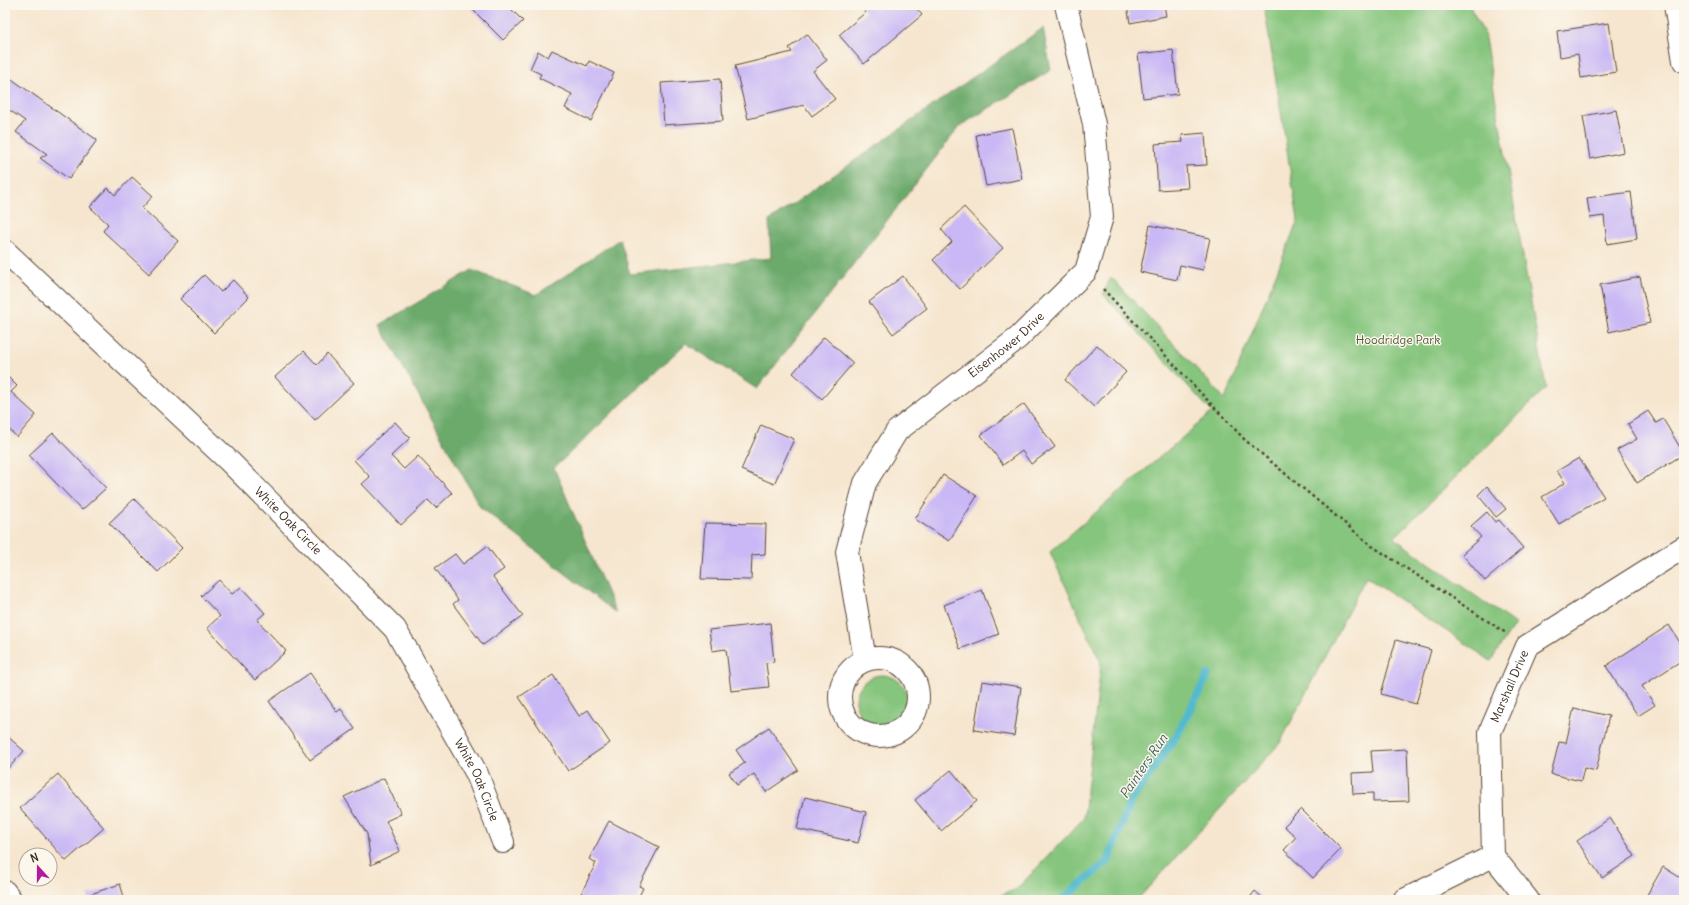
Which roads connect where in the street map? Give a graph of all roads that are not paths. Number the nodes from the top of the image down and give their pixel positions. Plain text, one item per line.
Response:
1 (1066, 5) edge
2 (1675, 5) edge
3 (1684, 61) edge
4 (5, 251) edge
5 (1684, 547) edge
6 (865, 660) dead end
7 (503, 842) dead end
8 (1493, 856) junction
9 (5, 892) edge
10 (11, 900) edge
11 (1404, 900) edge
12 (1528, 900) edge

1 - 6 street, Eisenhower Drive
2 - 3 street
4 - 7 street, White Oak Circle
5 - 8 street, Marshall Drive
8 - 11 street
8 - 12 street
9 - 10 street

